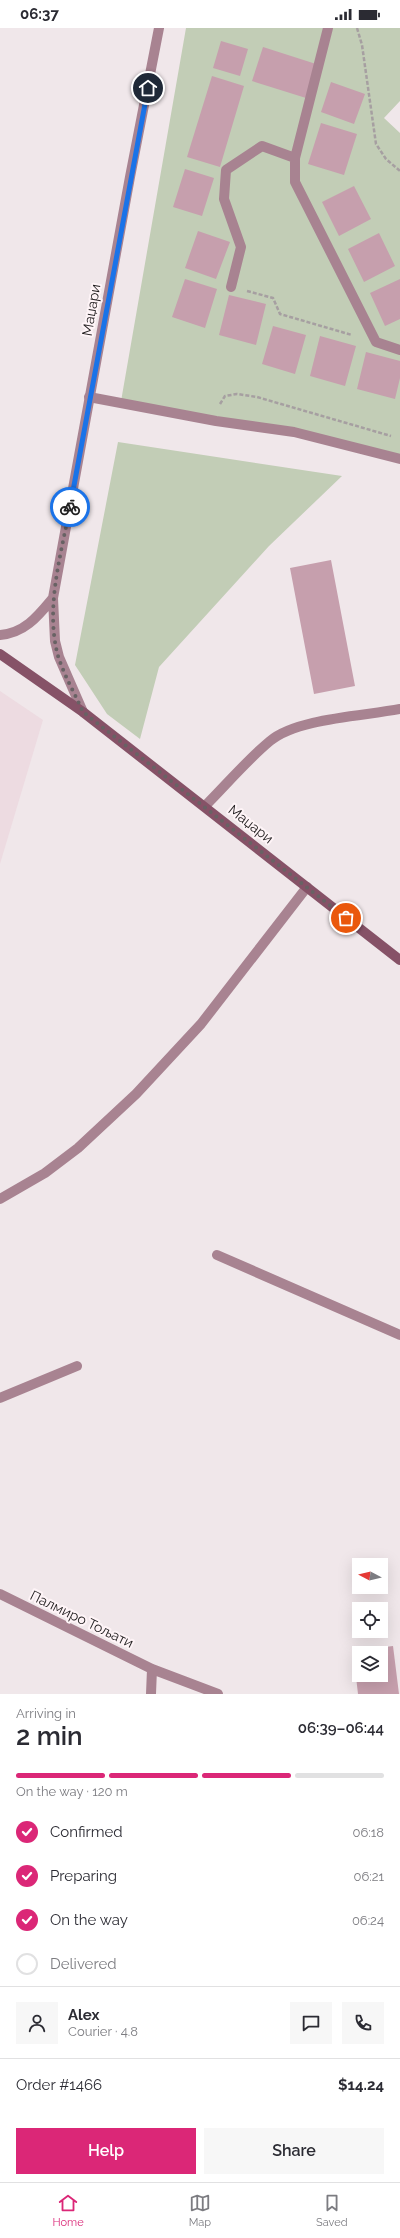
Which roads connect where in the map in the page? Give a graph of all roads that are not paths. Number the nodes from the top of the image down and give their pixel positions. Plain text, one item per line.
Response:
1 (160, 28) edge
2 (328, 28) edge
3 (296, 158) junction
4 (231, 287) road end
5 (400, 350) edge
6 (89, 398) junction
7 (400, 459) edge
8 (53, 598) junction
9 (0, 634) edge
10 (0, 654) edge
11 (400, 709) edge
12 (83, 712) junction
13 (205, 806) junction
14 (307, 887) junction
15 (400, 960) edge
16 (0, 1199) edge
17 (218, 1254) dead end
18 (400, 1336) edge
19 (77, 1366) dead end
20 (0, 1398) edge
21 (0, 1594) edge
22 (152, 1669) junction
23 (151, 1694) edge
24 (218, 1694) edge

1 - 6 street, Маџари
2 - 3 street
3 - 4 street
3 - 5 street
6 - 7 street
6 - 8 street, Маџари
8 - 9 street, Маџари
8 - 12 street, Маџари
10 - 12 street, Маџари
11 - 13 street
12 - 13 street, Маџари
13 - 14 street, Маџари
14 - 15 street, Маџари
14 - 16 street
17 - 18 street
19 - 20 street
21 - 22 street, Палмиро Тољати
22 - 23 street
22 - 24 street, Палмиро Тољати

